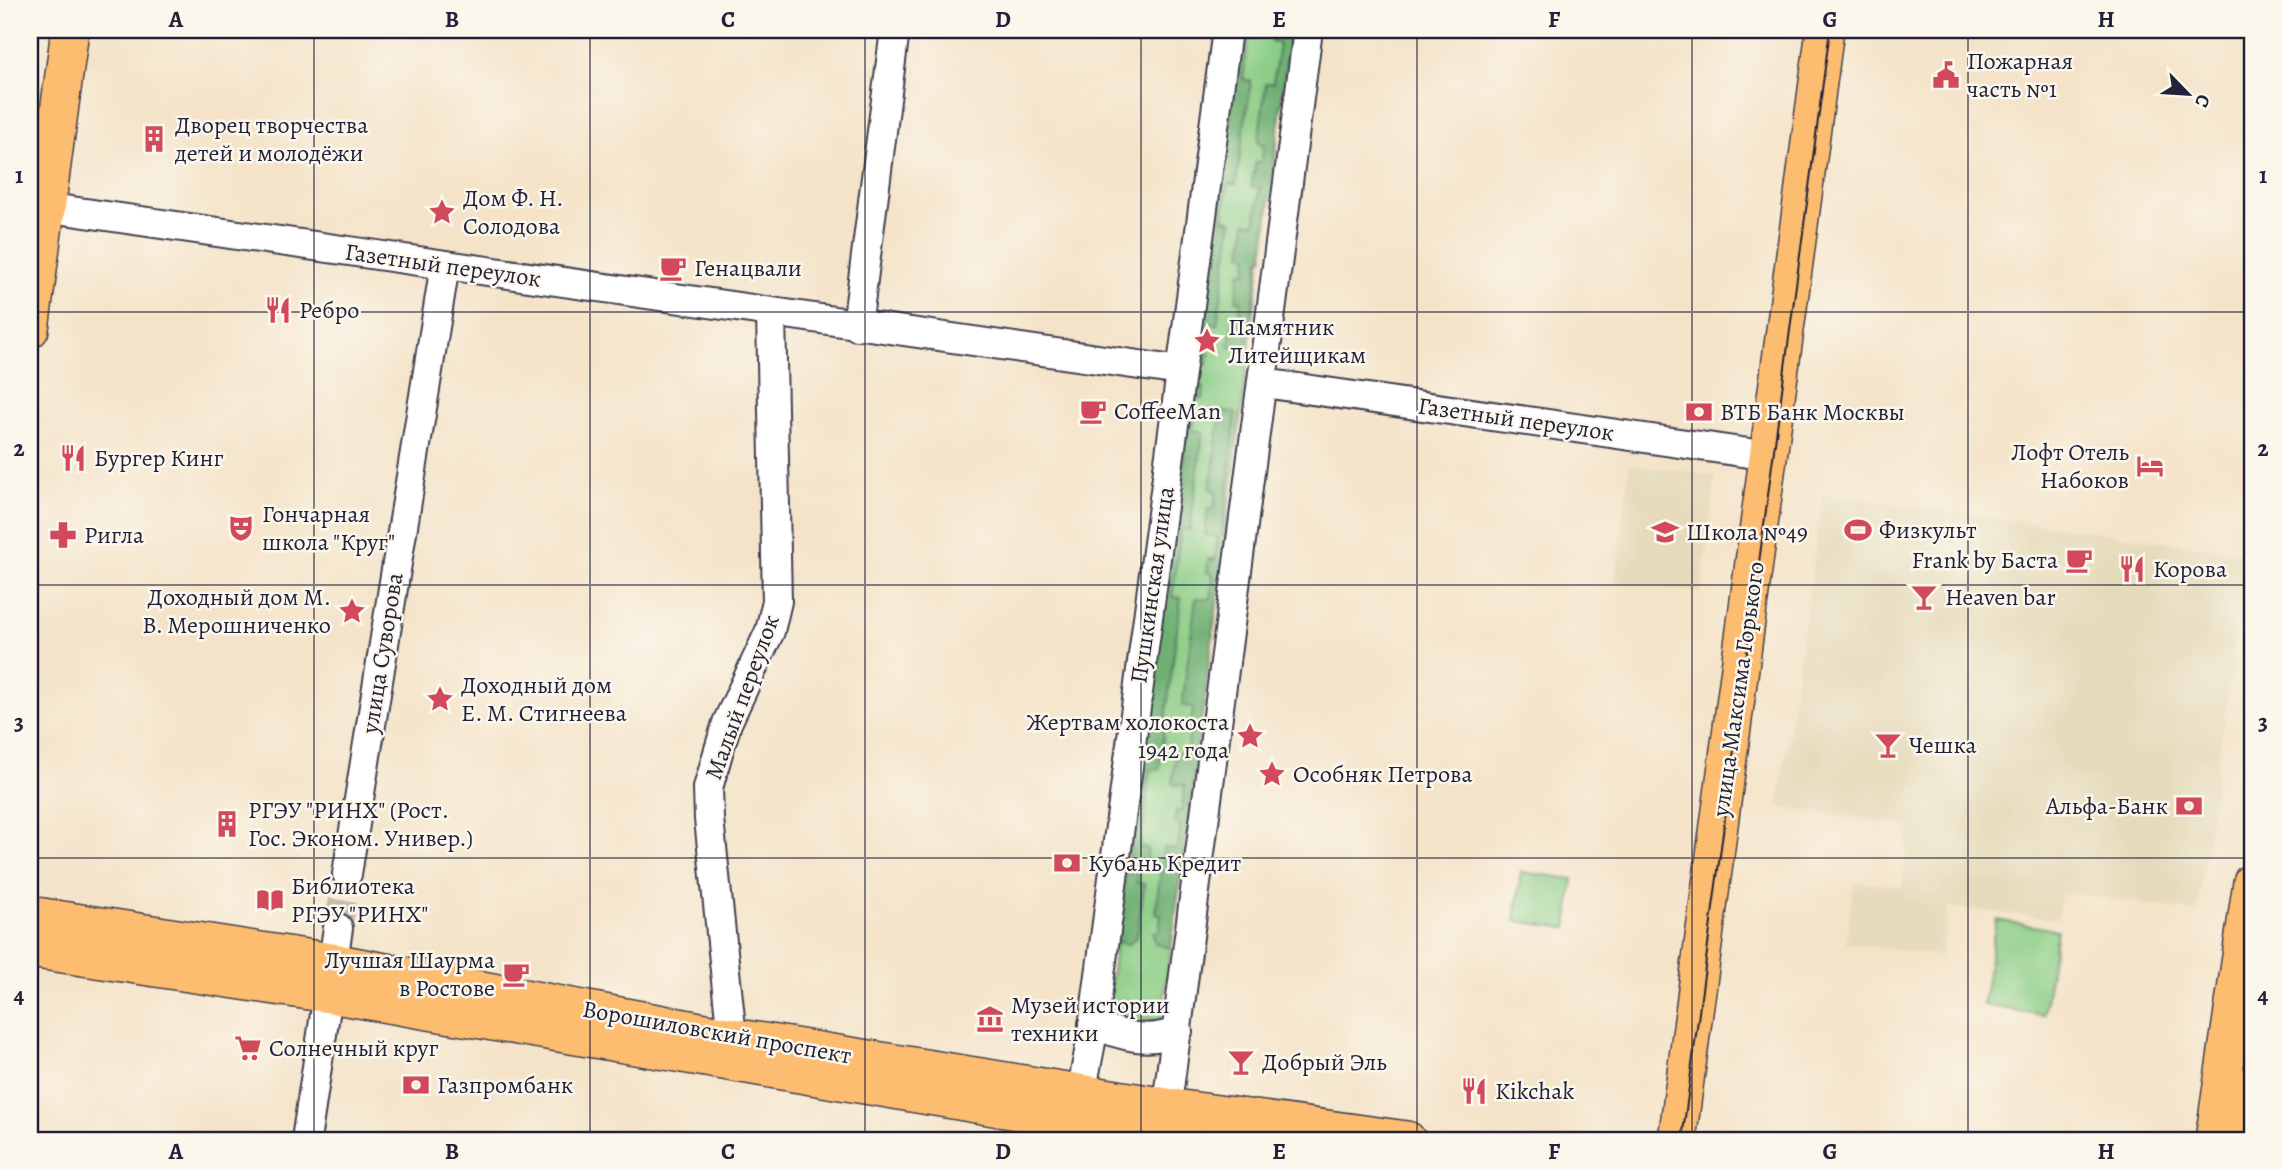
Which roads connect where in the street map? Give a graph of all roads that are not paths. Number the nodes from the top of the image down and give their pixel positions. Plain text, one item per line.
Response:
1 (46, 30) edge
2 (70, 30) edge
3 (895, 30) edge
4 (1227, 30) edge
5 (1308, 30) edge
6 (1825, 30) edge
7 (30, 155) edge
8 (38, 207) edge
9 (445, 265) junction
10 (771, 314) junction
11 (857, 326) junction
12 (30, 329) edge
13 (1181, 371) junction
14 (1264, 383) junction
15 (1769, 456) junction
16 (347, 874) tunnel mouth
17 (2252, 882) edge
18 (30, 915) edge
19 (30, 950) edge
20 (333, 961) junction
21 (1093, 1024) junction
22 (1178, 1031) junction
23 (732, 1037) junction
24 (2252, 1085) edge
25 (1076, 1119) edge
26 (1172, 1128) edge
27 (306, 1140) edge
28 (1407, 1140) edge
29 (1677, 1140) edge
30 (2214, 1140) edge
31 (2244, 1140) edge

1 - 7 main road
2 - 8 main road
3 - 11 street
4 - 13 street, Пушкинская улица
5 - 14 street
6 - 15 main road, улица Максима Горького
8 - 9 street, Газетный переулок
8 - 12 main road
9 - 10 street, Газетный переулок
9 - 16 street, улица Суворова
10 - 11 street, Газетный переулок
10 - 23 street, Малый переулок
11 - 13 street, Газетный переулок
13 - 21 street, Пушкинская улица
14 - 15 street, Газетный переулок
14 - 22 street
15 - 29 main road, улица Максима Горького
17 - 30 main road
18 - 20 main road, Ворошиловский проспект
19 - 20 main road, Ворошиловский проспект
20 - 23 main road, Ворошиловский проспект
20 - 25 main road, Ворошиловский проспект
20 - 27 street
21 - 22 street
21 - 25 street, Пушкинская улица
22 - 26 street
23 - 25 main road, Ворошиловский проспект
24 - 31 main road
25 - 26 main road, Ворошиловский проспект
26 - 28 main road, Ворошиловский проспект

